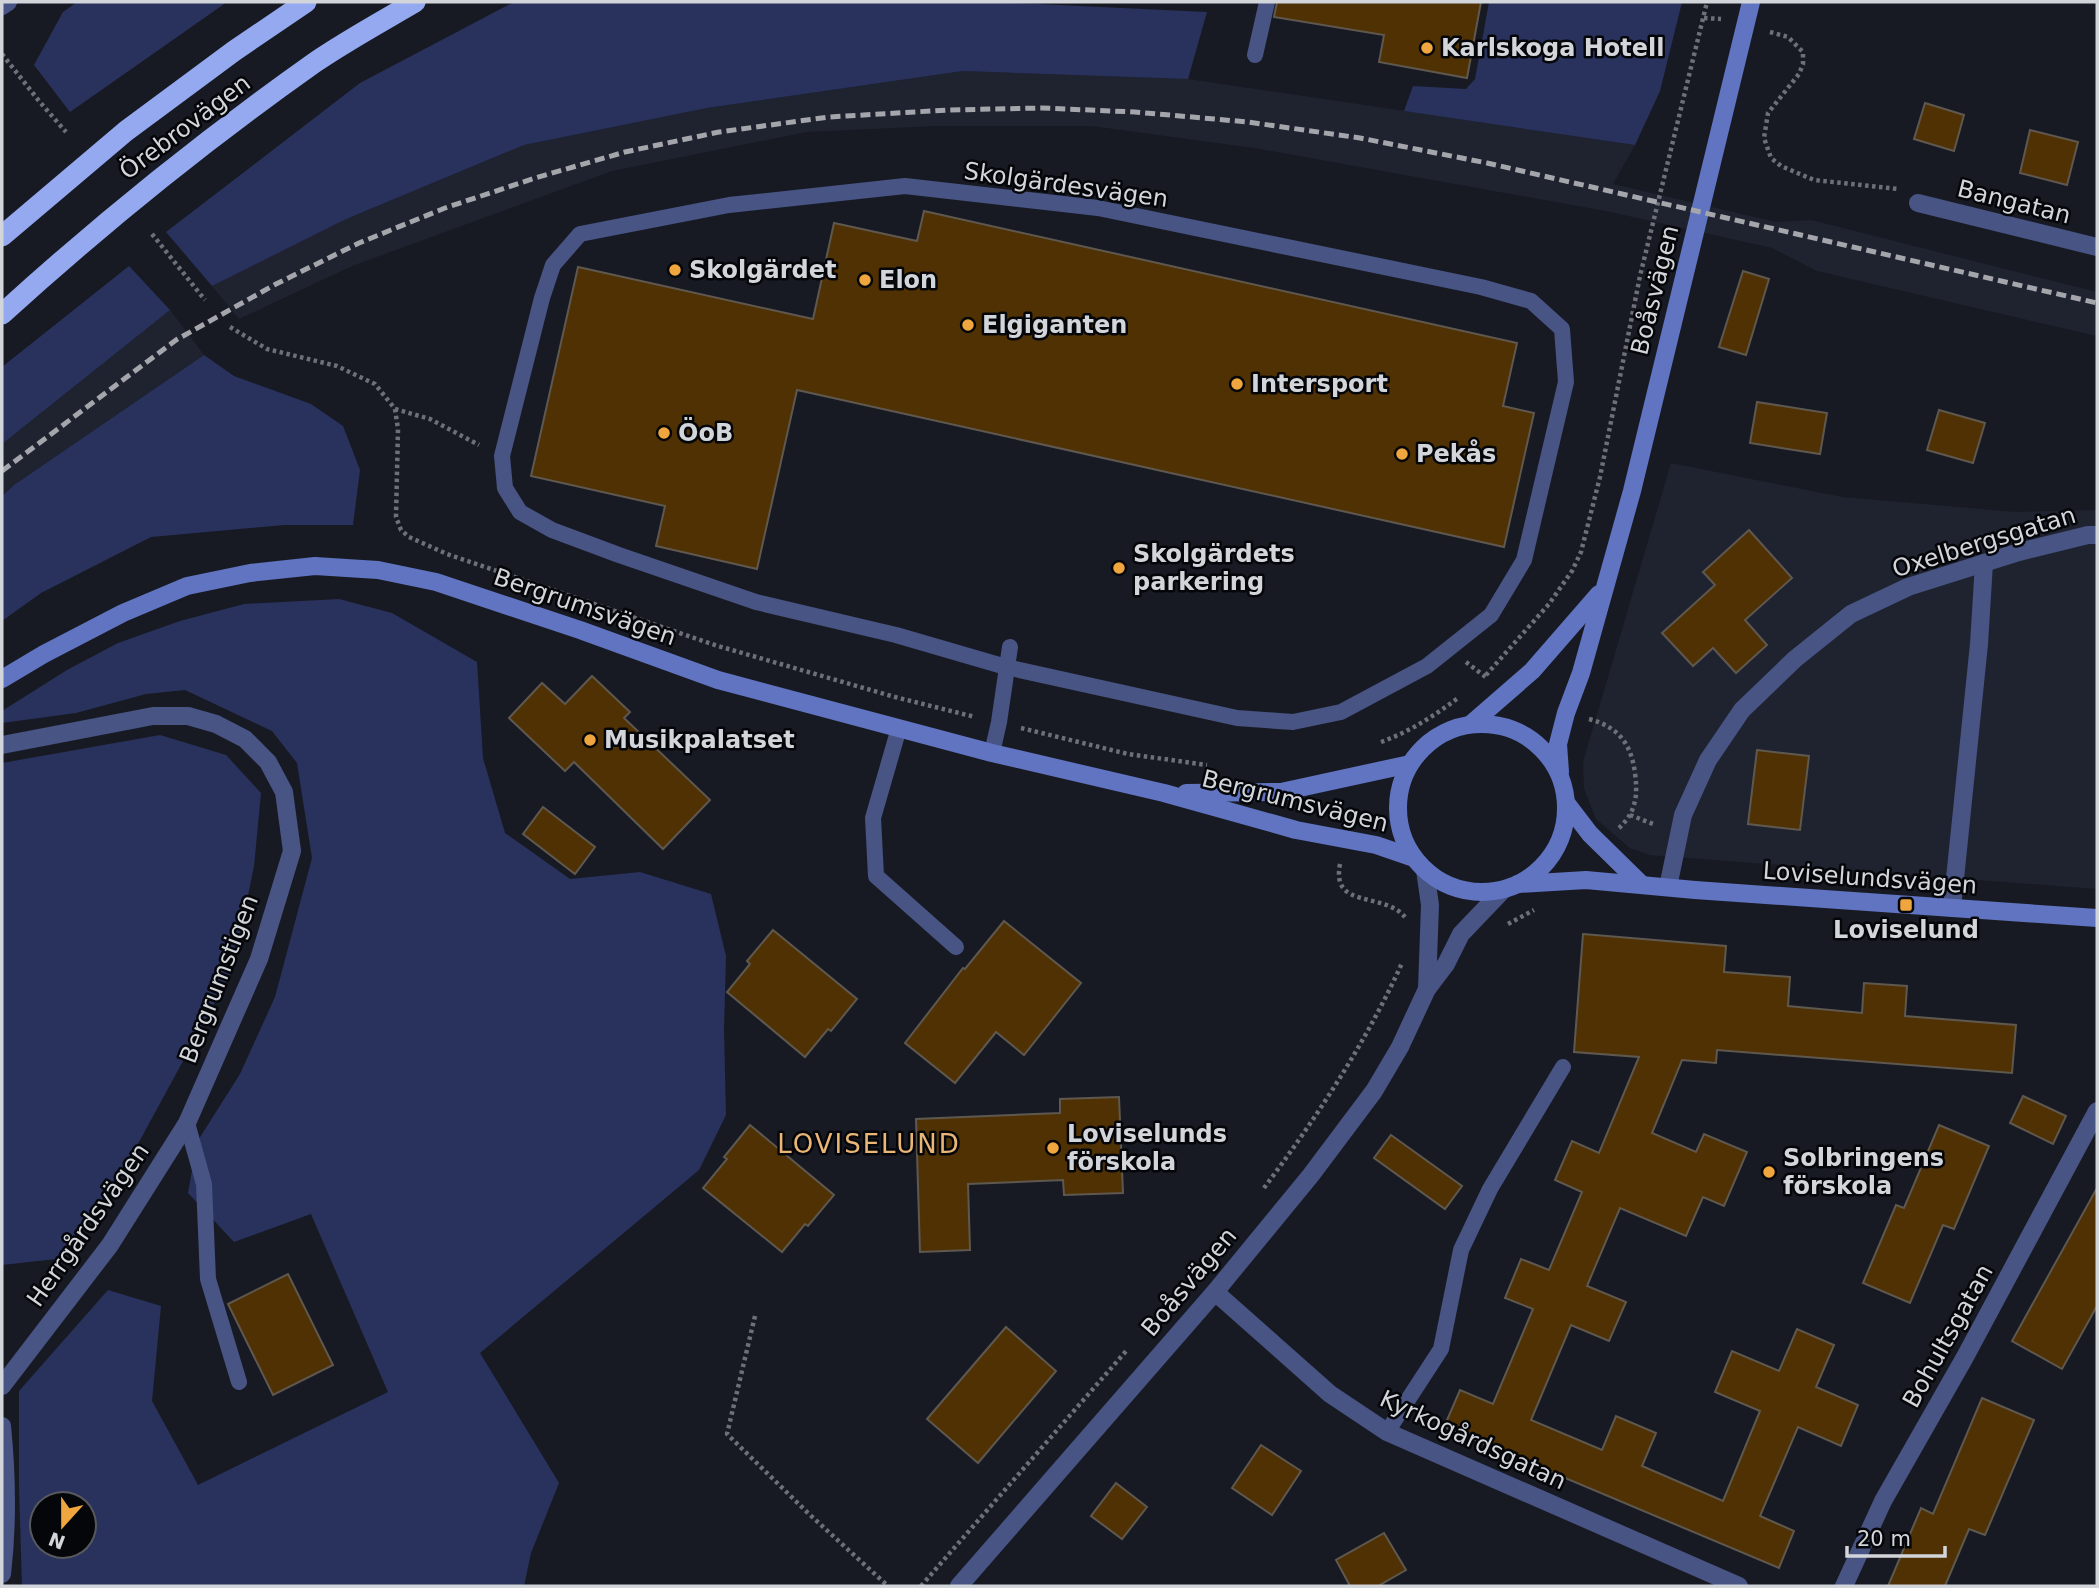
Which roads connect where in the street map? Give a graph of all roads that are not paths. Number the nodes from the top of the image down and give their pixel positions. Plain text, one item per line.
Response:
1 (8, 2) edge
2 (306, 2) edge
3 (415, 2) edge
4 (1267, 2) edge
5 (1751, 2) edge
6 (2, 6) edge
7 (1255, 55) dead end
8 (1918, 203) road end
9 (2, 236) edge
10 (2097, 247) edge
11 (2, 314) edge
12 (2097, 535) edge
13 (1984, 563) junction
14 (1603, 589) junction
15 (1010, 647) dead end
16 (1006, 667) junction
17 (2, 680) edge
18 (1471, 724) junction
19 (899, 728) junction
20 (2, 745) edge
21 (992, 753) junction
22 (1410, 764) junction
23 (1560, 772) junction
24 (1164, 793) junction
25 (1567, 804) junction
26 (1420, 864) junction
27 (1640, 884) junction
28 (1511, 887) junction
29 (1668, 887) junction
30 (1952, 908) junction
31 (2097, 918) edge
32 (956, 947) dead end
33 (1427, 989) junction
34 (1563, 1067) dead end
35 (2097, 1111) edge
36 (187, 1123) junction
37 (1215, 1292) junction
38 (239, 1382) dead end
39 (2, 1386) edge
40 (2, 1426) edge
41 (1387, 1432) junction
42 (2, 1574) edge
43 (959, 1586) edge
44 (1739, 1586) edge
45 (1843, 1586) edge

1 - 6 street
2 - 9 highway, Örebrovägen
3 - 11 highway, Örebrovägen
4 - 7 lane
5 - 14 street, Boåsvägen
8 - 10 street, Bangatan
12 - 13 street, Oxelbergsgatan
13 - 29 street, Oxelbergsgatan
13 - 30 street
14 - 18 street, Boåsvägen
14 - 23 street, Boåsvägen
15 - 16 lane
16 - 16 lane, Skolgärdesvägen
16 - 21 lane
17 - 19 street, Bergrumsvägen
18 - 22 street
18 - 23 street
19 - 21 street, Bergrumsvägen
19 - 32 lane
20 - 36 street, Bergrumstigen
21 - 24 street, Bergrumsvägen
22 - 24 street, Bergrumsvägen
22 - 26 street
23 - 25 street
24 - 26 street, Bergrumsvägen
25 - 27 street
25 - 28 street
26 - 28 street
26 - 33 street, Boåsvägen
27 - 28 street, Loviselundsvägen
27 - 29 street, Loviselundsvägen
28 - 33 street, Boåsvägen
29 - 30 street, Loviselundsvägen
30 - 31 street, Loviselundsvägen
33 - 37 street, Boåsvägen
34 - 41 lane
35 - 45 street, Bohultsgatan
36 - 38 lane
36 - 39 street, Herrgårdsvägen
37 - 41 street, Kyrkogårdsgatan
37 - 43 street, Boåsvägen
40 - 42 street
41 - 44 street, Kyrkogårdsgatan

